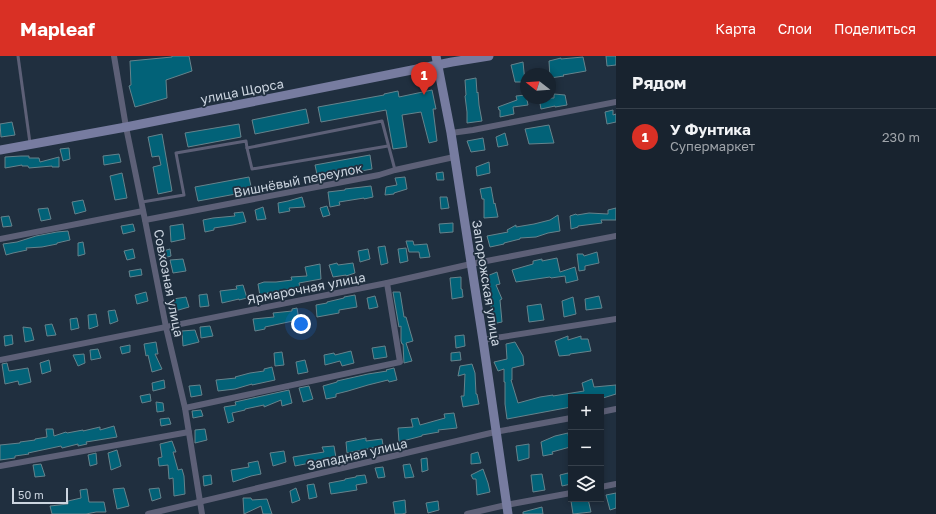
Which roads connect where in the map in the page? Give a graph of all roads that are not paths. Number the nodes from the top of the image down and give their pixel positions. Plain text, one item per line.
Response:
1 (18, 56) edge
2 (114, 56) edge
3 (436, 56) edge
4 (489, 56) edge
5 (437, 66) junction
6 (616, 102) edge
7 (126, 127) junction
8 (451, 133) junction
9 (30, 144) junction
10 (388, 146) junction
11 (247, 148) junction
12 (0, 150) edge
13 (454, 157) junction
14 (395, 170) junction
15 (142, 202) junction
16 (143, 211) junction
17 (145, 220) junction
18 (616, 236) edge
19 (0, 239) edge
20 (471, 264) junction
21 (387, 283) junction
22 (616, 319) edge
23 (166, 327) junction
24 (483, 340) junction
25 (0, 360) edge
26 (185, 408) junction
27 (616, 409) edge
28 (604, 411) edge
29 (568, 419) edge
30 (189, 432) junction
31 (495, 432) junction
32 (0, 466) edge
33 (616, 484) edge
34 (604, 486) edge
35 (568, 494) edge
36 (200, 502) junction
37 (507, 509) edge
38 (148, 514) edge
39 (202, 514) edge
40 (467, 514) edge

1 - 9 lane
2 - 7 street, Совхозная улица
3 - 5 street, Запорожская улица
4 - 5 street, улица Щорса
5 - 7 street, улица Щорса
5 - 8 street, Запорожская улица
6 - 8 street
7 - 9 street, улица Щорса
7 - 15 street, Совхозная улица
8 - 13 street, Запорожская улица
9 - 12 street, улица Щорса
10 - 11 lane
10 - 11 lane
10 - 14 lane
11 - 15 lane
13 - 14 street, Вишнёвый переулок
13 - 20 street, Запорожская улица
14 - 17 street, Вишнёвый переулок
15 - 16 street, Совхозная улица
16 - 17 street, Совхозная улица
16 - 19 street
17 - 23 street, Совхозная улица
18 - 20 street, Ярмарочная улица
20 - 21 street, Ярмарочная улица
20 - 24 street, Запорожская улица
21 - 23 street, Ярмарочная улица
21 - 26 street
22 - 24 street
23 - 25 street, Ярмарочная улица
23 - 26 street, Совхозная улица
24 - 31 street, Запорожская улица
26 - 30 street, Совхозная улица
27 - 28 street
29 - 31 street, Западная улица
30 - 32 street
30 - 36 street, Совхозная улица
31 - 36 street, Западная улица
31 - 37 street, Запорожская улица
33 - 34 street
35 - 37 street
36 - 38 street, Западная улица
36 - 39 street, Совхозная улица
37 - 40 street

